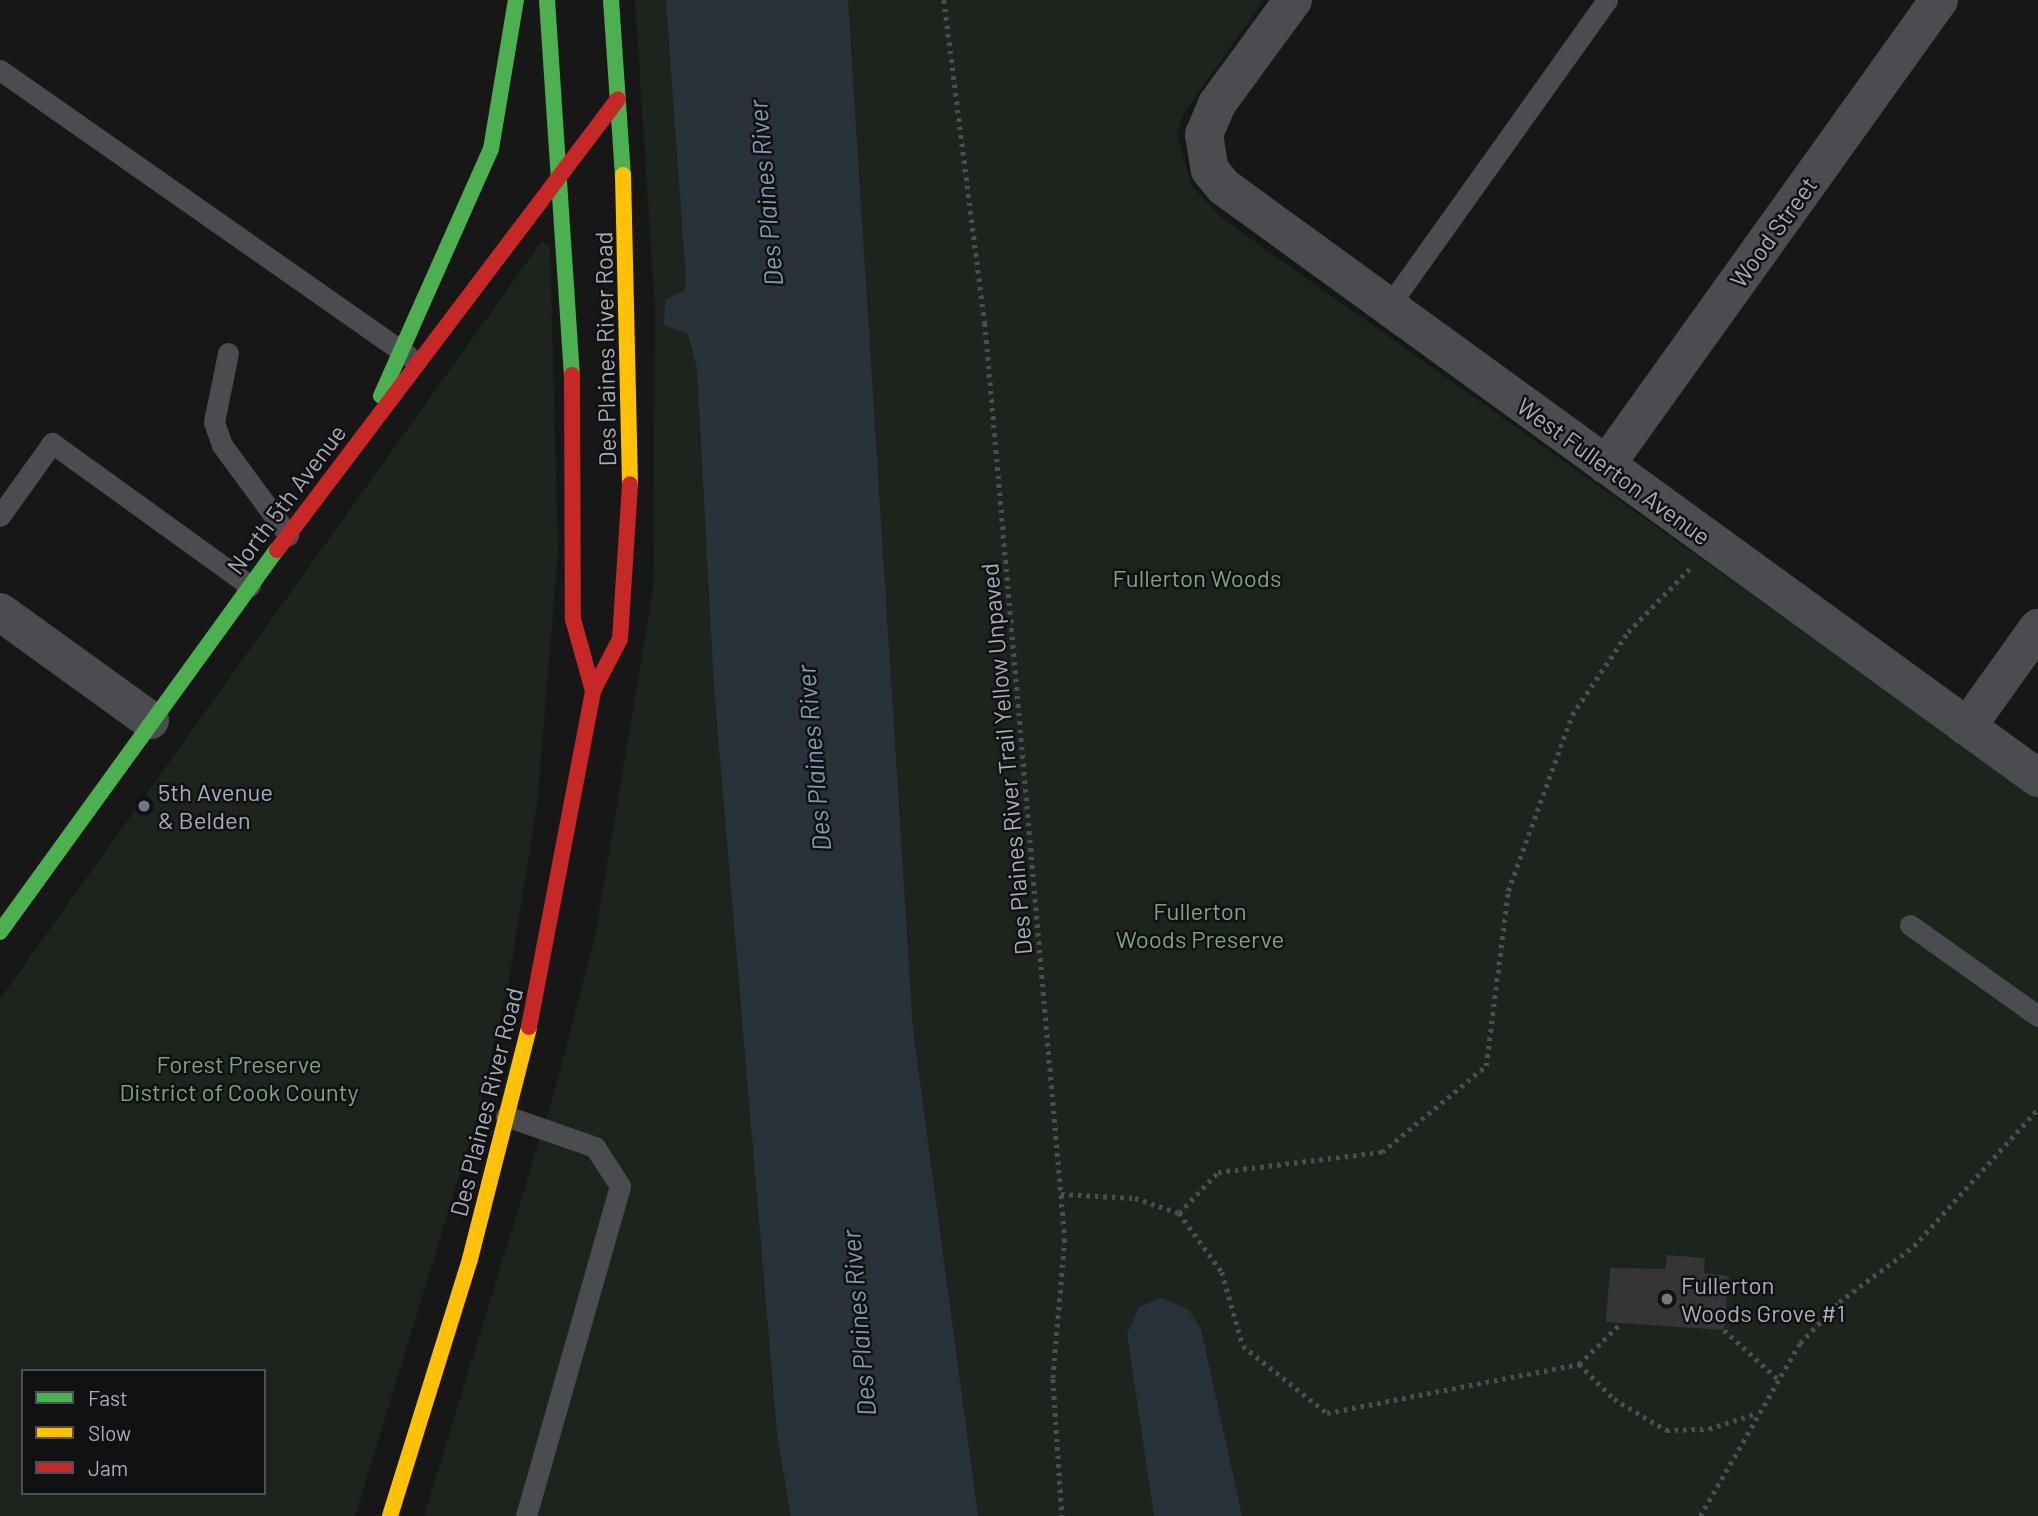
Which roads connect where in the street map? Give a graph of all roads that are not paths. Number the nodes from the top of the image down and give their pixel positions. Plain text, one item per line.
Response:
1 (516, 0) edge
2 (548, 0) edge
3 (611, 0) edge
4 (1293, 0) edge
5 (1606, 0) edge
6 (1939, 0) edge
7 (0, 70) edge
8 (618, 99) junction
9 (562, 175) junction
10 (1388, 307) junction
11 (400, 350) junction
12 (228, 353) dead end
13 (420, 367) junction
14 (366, 430) junction
15 (1606, 465) junction
16 (0, 516) edge
17 (288, 535) junction
18 (250, 586) junction
19 (0, 612) edge
20 (2038, 628) edge
21 (593, 691) junction
22 (150, 720) junction
23 (1967, 727) junction
24 (2038, 778) edge
25 (1910, 925) dead end
26 (0, 932) edge
27 (2038, 1016) edge
28 (506, 1116) junction
29 (390, 1516) edge
30 (526, 1516) edge

1 - 11 main road
2 - 9 main road, Des Plaines River Road
3 - 8 main road, Des Plaines River Road
4 - 10 street, West Fullerton Avenue
5 - 10 lane
6 - 15 street, Wood Street
7 - 11 lane
8 - 9 main road, North 5th Avenue
8 - 21 main road, Des Plaines River Road
9 - 13 main road, North 5th Avenue
9 - 21 main road, Des Plaines River Road
10 - 15 street, West Fullerton Avenue
11 - 13 lane
11 - 14 main road
12 - 17 lane
13 - 14 main road, North 5th Avenue
14 - 17 main road, North 5th Avenue
15 - 23 street, West Fullerton Avenue
16 - 18 lane
17 - 18 main road, North 5th Avenue
18 - 22 main road, North 5th Avenue
19 - 22 street
20 - 23 street
21 - 28 main road, Des Plaines River Road
22 - 26 main road, North 5th Avenue
23 - 24 street, West Fullerton Avenue
25 - 27 lane
28 - 29 main road, Des Plaines River Road
28 - 30 lane

